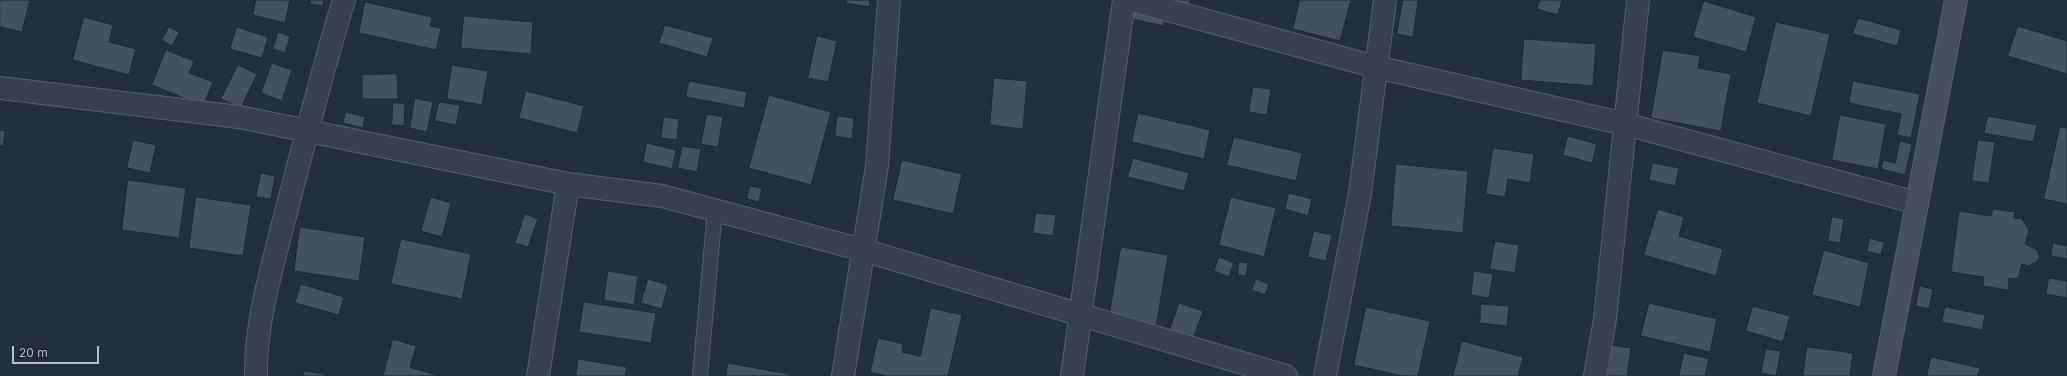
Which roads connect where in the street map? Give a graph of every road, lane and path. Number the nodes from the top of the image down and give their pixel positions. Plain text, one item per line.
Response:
1 (344, 0) edge
2 (889, 0) edge
3 (1124, 0) edge
4 (1131, 0) edge
5 (1385, 0) edge
6 (1638, 0) edge
7 (1956, 0) edge
8 (1376, 67) junction
9 (0, 88) edge
10 (1625, 124) junction
11 (307, 130) junction
12 (568, 184) junction
13 (1917, 203) junction
14 (715, 210) junction
15 (864, 250) junction
16 (1080, 315) junction
17 (256, 376) edge
18 (538, 376) edge
19 (700, 376) edge
20 (844, 376) edge
21 (1072, 376) edge
22 (1286, 376) edge
23 (1326, 376) edge
24 (1596, 376) edge
25 (1884, 376) edge

1 - 11 street
2 - 15 street
3 - 16 street
4 - 8 street
5 - 8 street
6 - 10 street
7 - 13 main road
8 - 10 street
8 - 23 street
9 - 11 street
10 - 13 street
10 - 24 street
11 - 12 street
11 - 17 street
12 - 14 street
12 - 18 street
13 - 25 main road
14 - 15 street
14 - 19 lane
15 - 16 street
15 - 20 street
16 - 21 street
16 - 22 street

